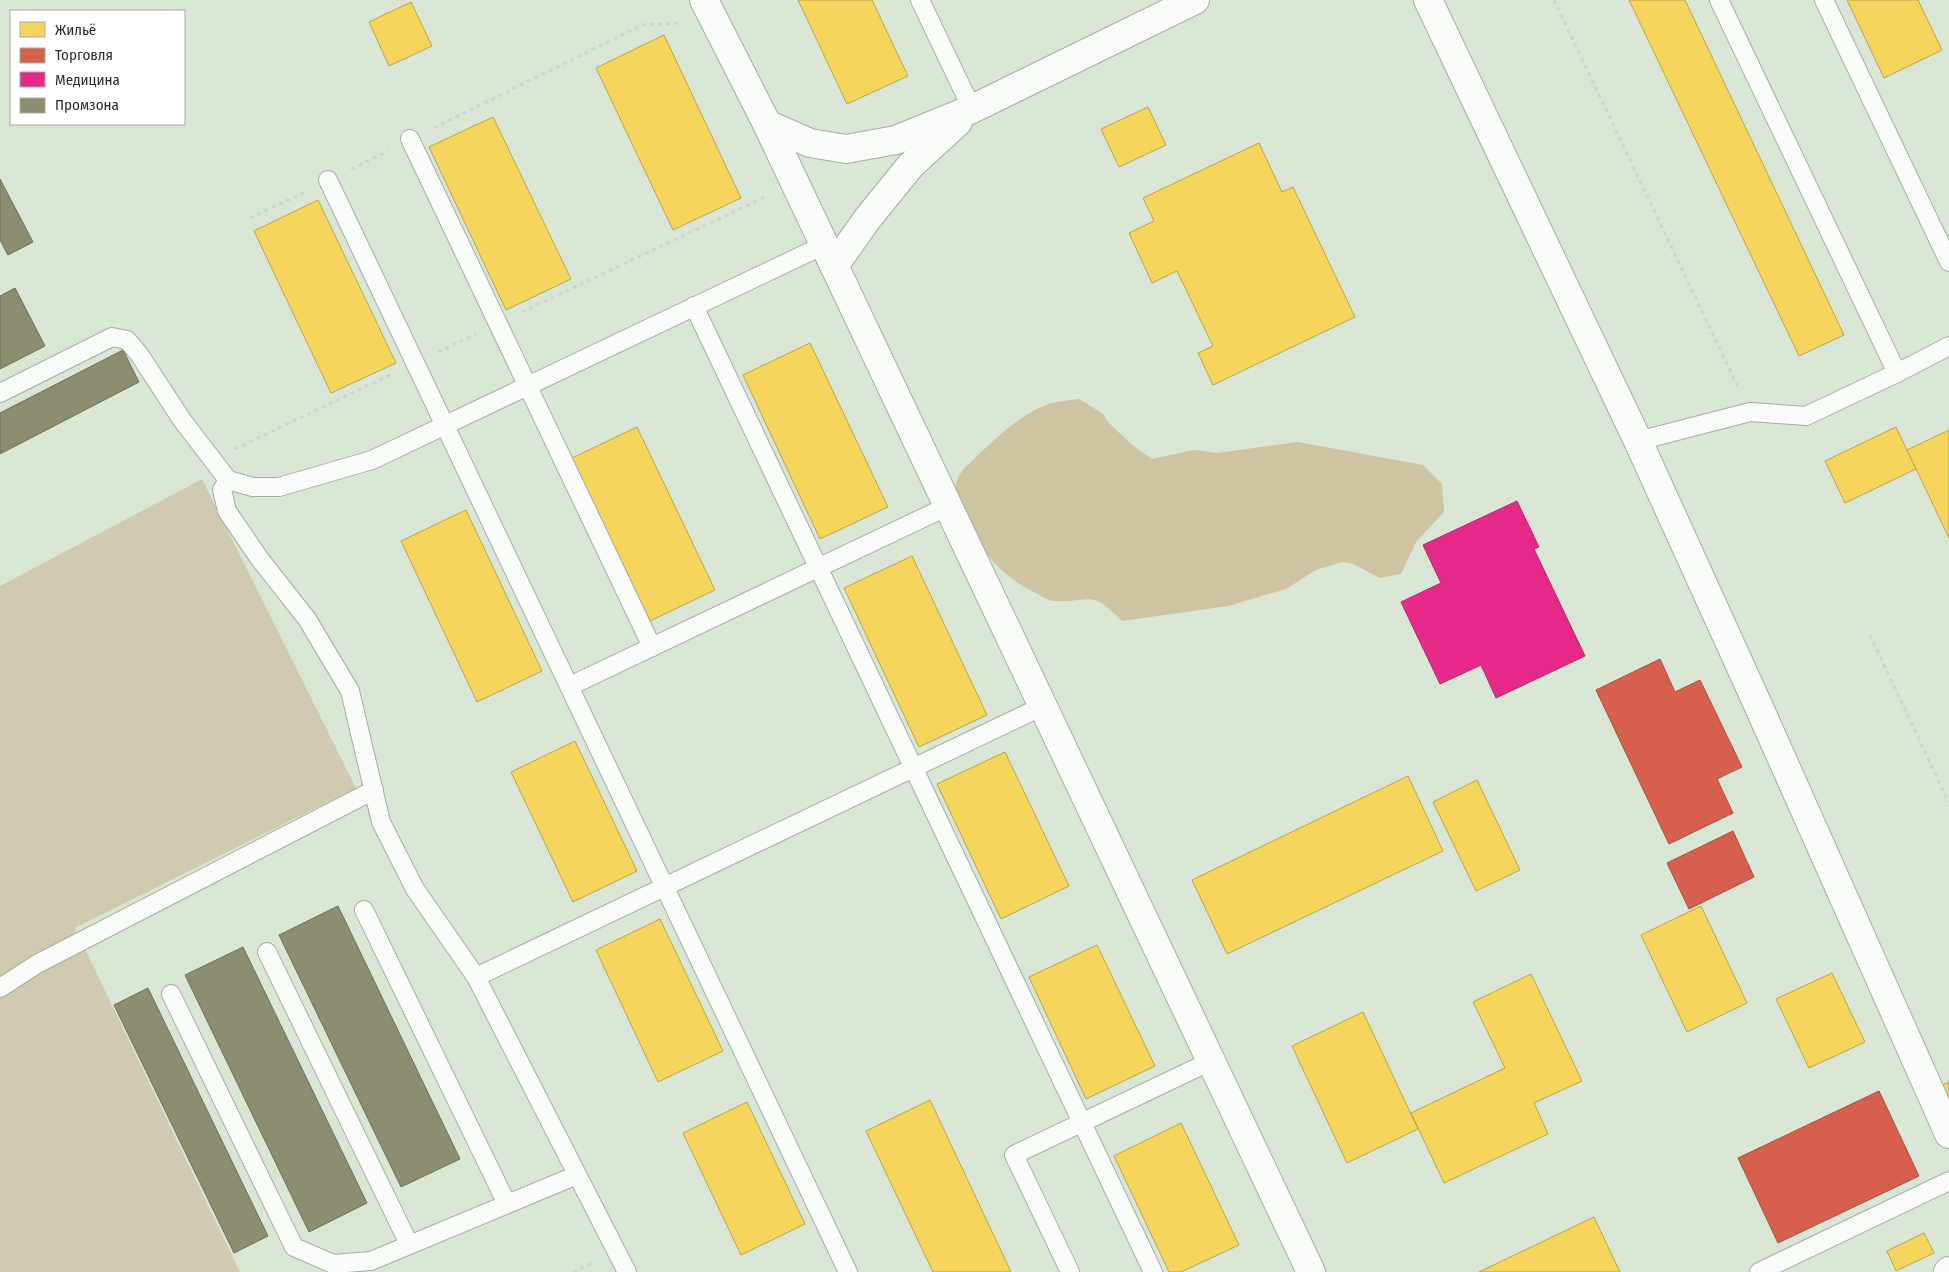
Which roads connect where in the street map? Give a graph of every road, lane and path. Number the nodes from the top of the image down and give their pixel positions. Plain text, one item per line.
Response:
1 (920, 0) edge
2 (1195, 0) edge
3 (1428, 0) edge
4 (1554, 0) edge
5 (1719, 0) edge
6 (1824, 0) edge
7 (709, 10) edge
8 (972, 109) junction
9 (767, 124) junction
10 (410, 139) junction
11 (328, 180) junction
12 (250, 218) dead end
13 (829, 256) junction
14 (1949, 262) edge
15 (694, 306) junction
16 (1949, 346) edge
17 (1897, 374) junction
18 (528, 386) junction
19 (0, 393) edge
20 (1750, 412) junction
21 (445, 425) junction
22 (1638, 441) junction
23 (228, 480) junction
24 (948, 506) junction
25 (818, 568) junction
26 (1870, 635) dead end
27 (652, 647) junction
28 (570, 686) junction
29 (1043, 706) junction
30 (913, 768) junction
31 (374, 790) junction
32 (1949, 803) edge
33 (665, 886) junction
34 (364, 910) dead end
35 (267, 952) dead end
36 (476, 976) junction
37 (0, 988) edge
38 (172, 994) dead end
39 (1211, 1061) junction
40 (1082, 1122) junction
41 (1949, 1134) edge
42 (577, 1174) junction
43 (1949, 1181) edge
44 (507, 1204) junction
45 (408, 1244) junction
46 (627, 1272) edge
47 (848, 1272) edge
48 (1070, 1272) edge
49 (1153, 1272) edge
50 (1311, 1272) edge
51 (1758, 1272) edge

1 - 8 lane
2 - 8 street
3 - 22 street
4 - 20 path
5 - 17 lane
6 - 14 lane
7 - 9 street
7 - 10 path
8 - 9 street
8 - 13 street
9 - 13 street
10 - 11 path
10 - 18 lane
11 - 12 path
11 - 21 lane
13 - 15 lane
13 - 24 street
15 - 18 lane
15 - 25 lane
16 - 17 lane
17 - 20 lane
18 - 21 lane
18 - 27 lane
19 - 23 lane
20 - 22 lane
21 - 23 lane
21 - 28 lane
22 - 41 street
23 - 31 lane
24 - 25 lane
24 - 29 street
25 - 27 lane
25 - 30 lane
26 - 32 path
27 - 28 lane
28 - 33 lane
29 - 30 lane
29 - 39 street
30 - 33 lane
30 - 40 lane
31 - 36 lane
31 - 37 lane
33 - 36 lane
33 - 47 lane
34 - 44 lane
35 - 45 lane
36 - 42 lane
38 - 45 lane
39 - 40 lane
39 - 50 street
40 - 48 lane
40 - 49 lane
42 - 44 lane
42 - 46 lane
43 - 51 lane
44 - 45 lane

